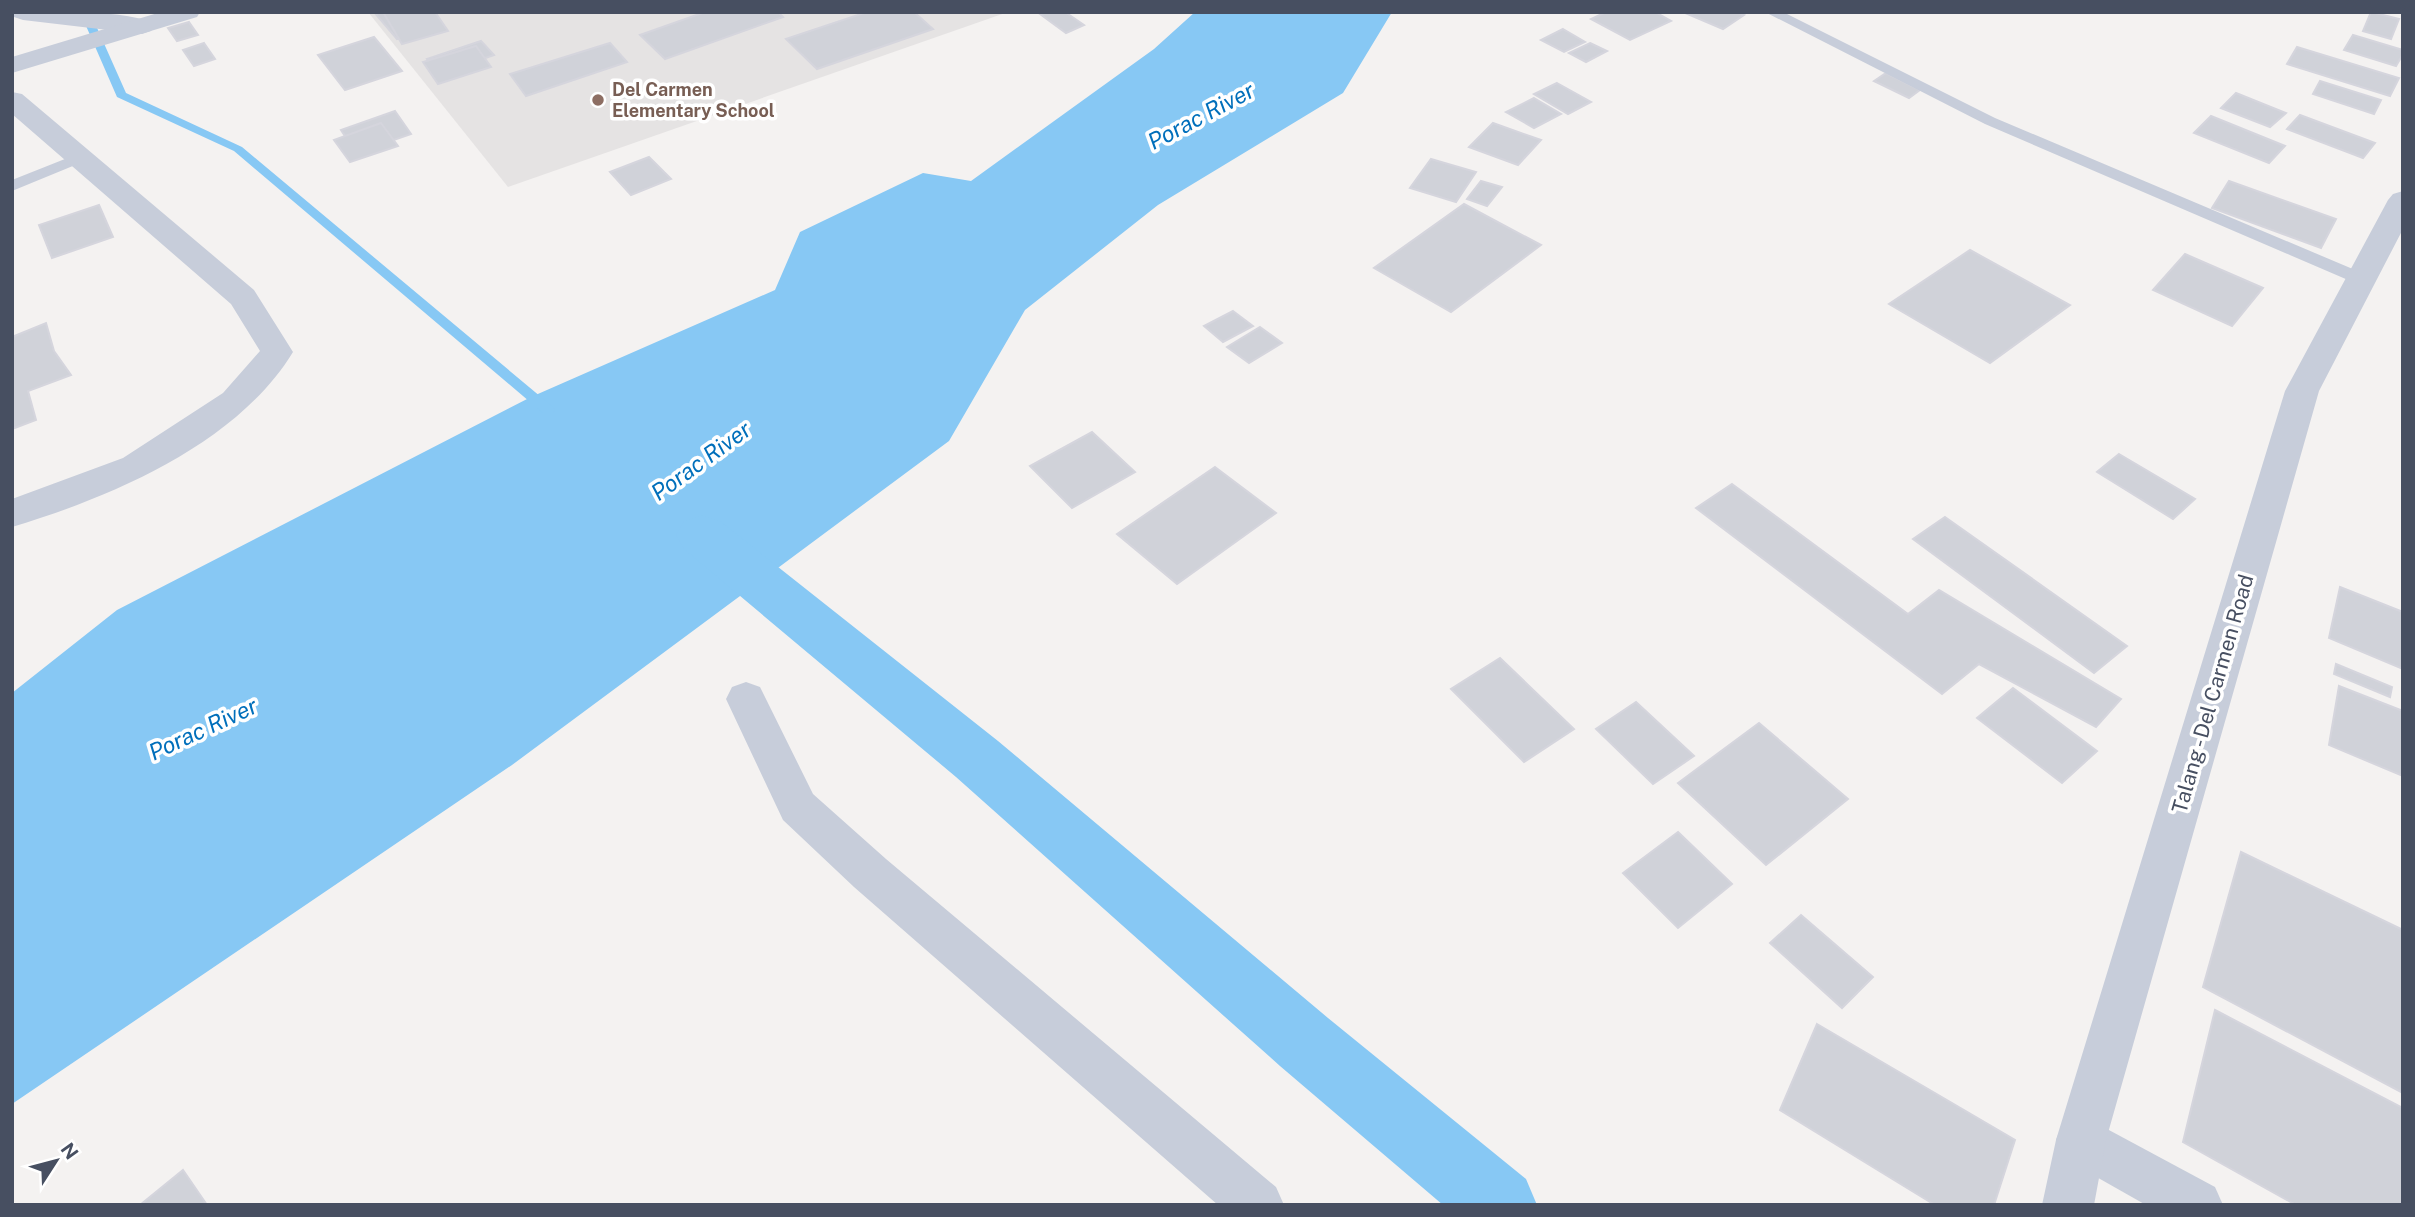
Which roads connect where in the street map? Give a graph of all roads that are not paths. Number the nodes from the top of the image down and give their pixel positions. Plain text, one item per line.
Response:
1 (23, 12) edge
2 (188, 12) edge
3 (1772, 12) edge
4 (137, 23) edge
5 (12, 65) edge
6 (12, 100) edge
7 (80, 158) junction
8 (12, 186) edge
9 (2403, 200) edge
10 (2361, 279) junction
11 (12, 514) edge
12 (746, 699) dead end
13 (2081, 1140) junction
14 (1258, 1205) edge
15 (2068, 1205) edge
16 (2197, 1205) edge

1 - 4 street
2 - 4 street
3 - 10 lane
4 - 5 street
6 - 7 street
7 - 8 lane
7 - 11 street
9 - 10 street, Talang - Del Carmen Road
10 - 13 street, Talang - Del Carmen Road
12 - 14 street
13 - 15 street, Talang - Del Carmen Road
13 - 16 street

